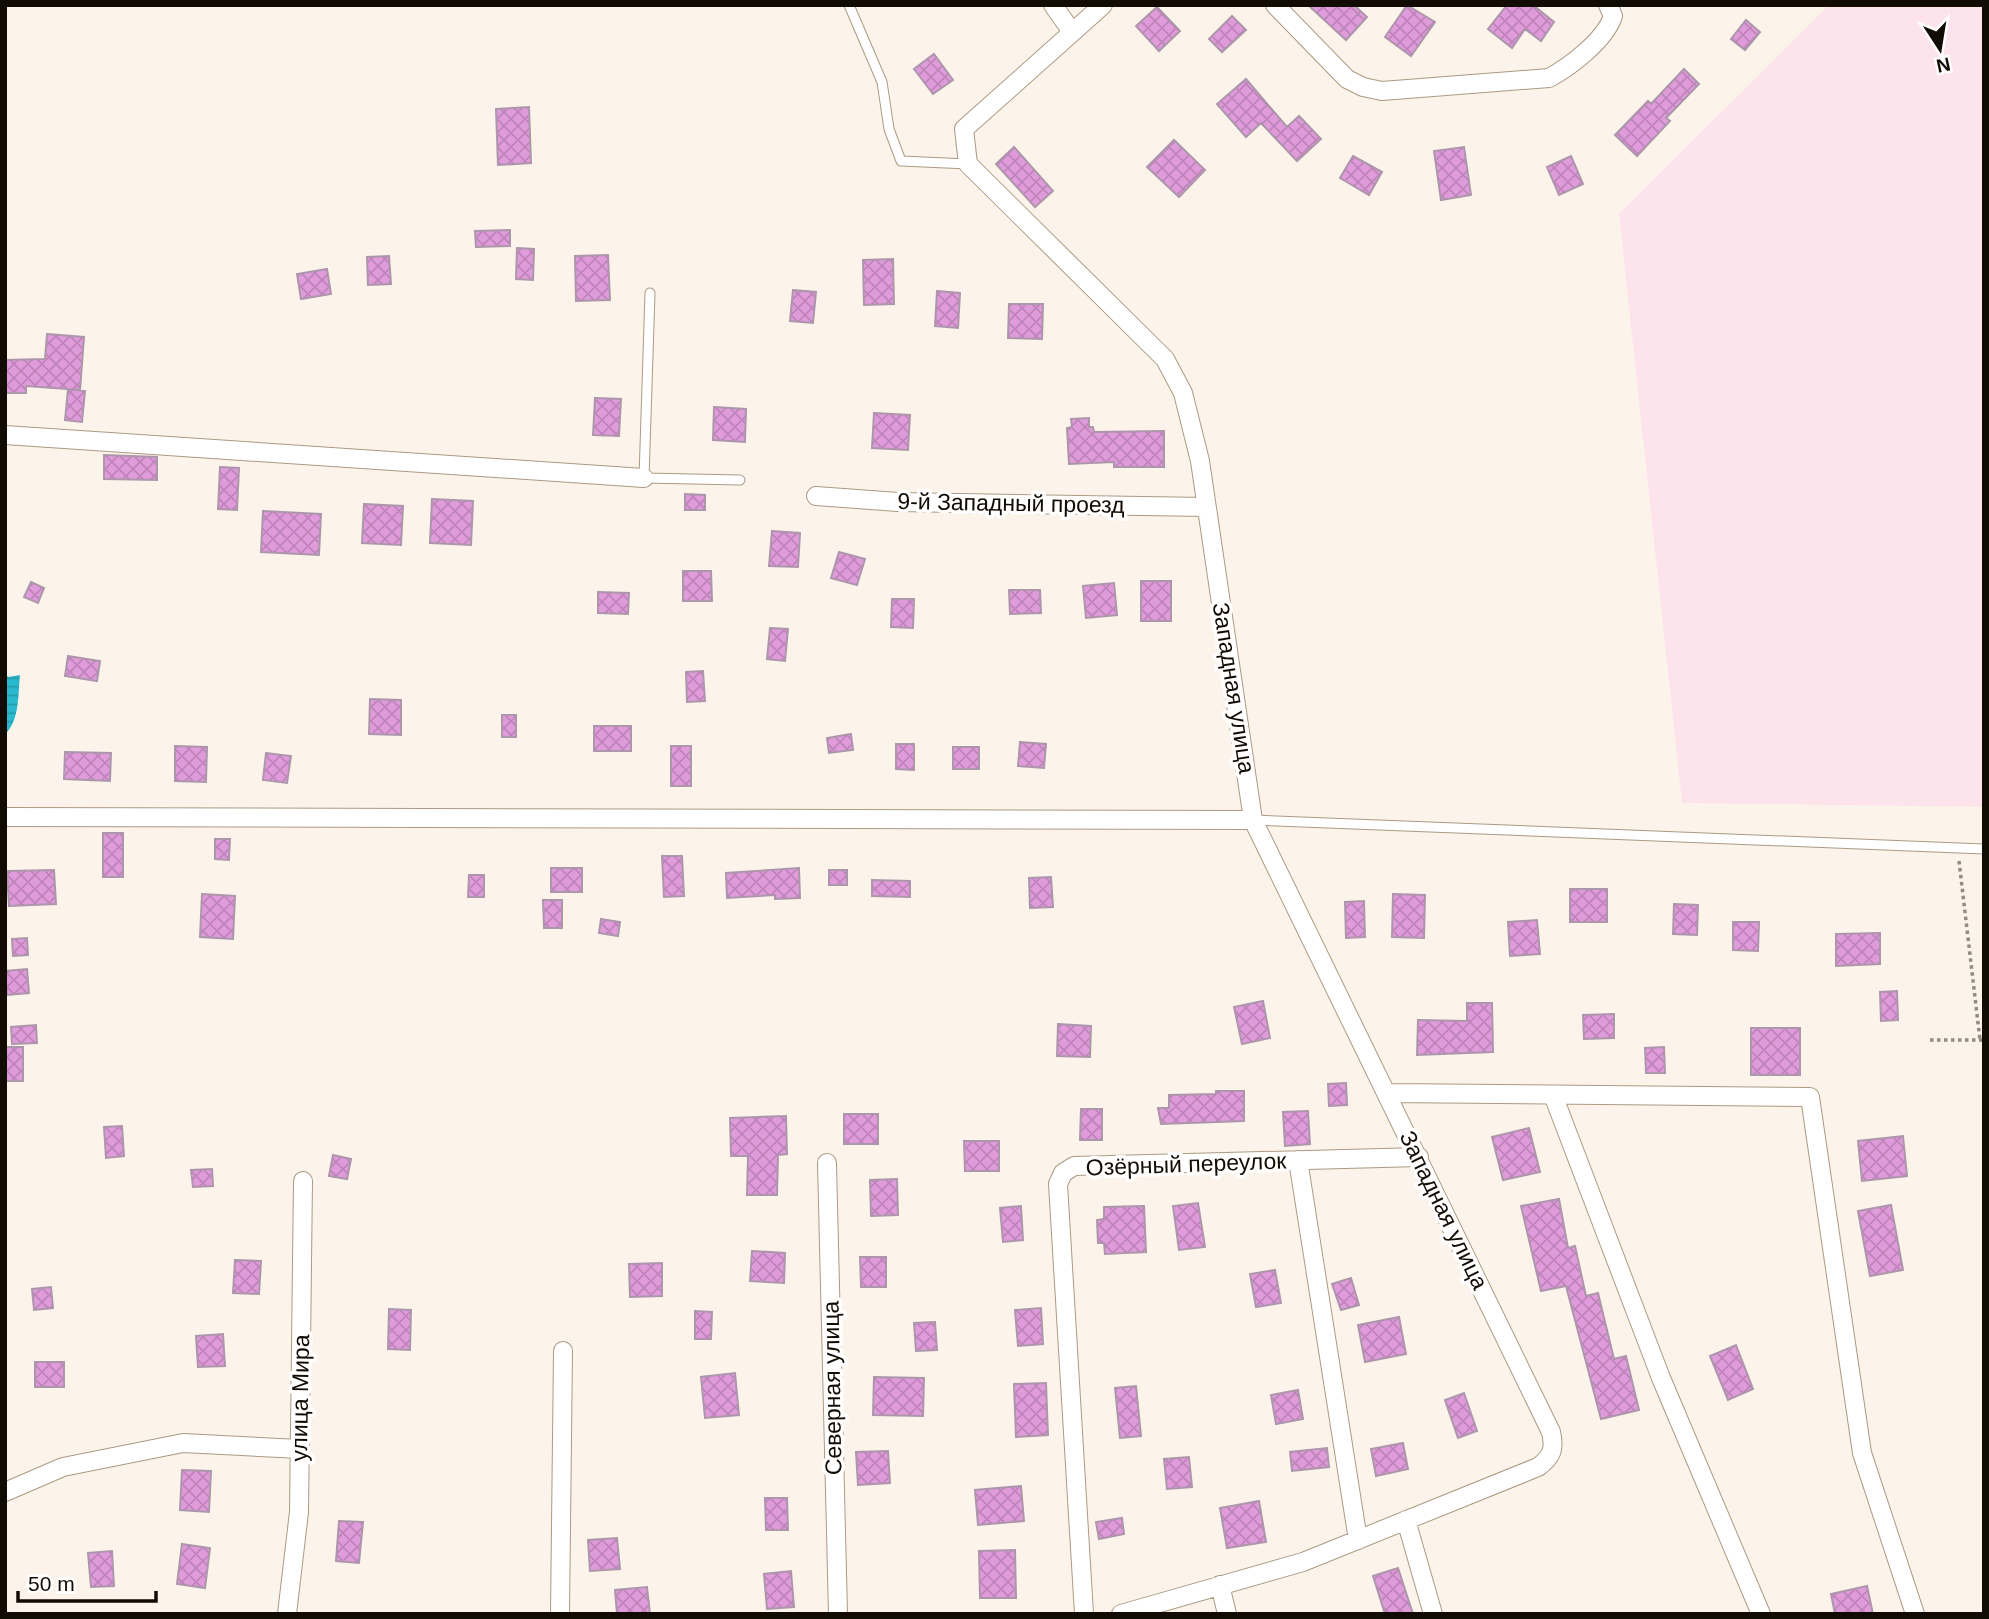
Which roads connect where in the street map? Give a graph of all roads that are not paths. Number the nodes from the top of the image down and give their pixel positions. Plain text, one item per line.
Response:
1 (849, 5) edge
2 (1053, 5) edge
3 (1103, 5) edge
4 (1275, 5) edge
5 (1608, 5) edge
6 (1072, 32) junction
7 (968, 163) junction
8 (650, 293) dead end
9 (5, 435) edge
10 (645, 478) junction
11 (740, 480) dead end
12 (816, 496) dead end
13 (1206, 507) junction
14 (5, 817) edge
15 (1254, 820) junction
16 (1984, 849) edge
17 (1388, 1093) junction
18 (1553, 1095) junction
19 (1419, 1157) junction
20 (1298, 1160) junction
21 (827, 1163) dead end
22 (303, 1181) dead end
23 (563, 1351) dead end
24 (300, 1449) junction
25 (5, 1492) edge
26 (1406, 1520) junction
27 (1358, 1540) junction
28 (1220, 1585) junction
29 (287, 1614) edge
30 (560, 1614) edge
31 (838, 1614) edge
32 (1084, 1614) edge
33 (1121, 1614) edge
34 (1227, 1614) edge
35 (1433, 1614) edge
36 (1761, 1614) edge
37 (1915, 1614) edge

1 - 7 lane
2 - 6 street
3 - 6 street
4 - 5 street
6 - 7 street
7 - 13 street, Западная улица
8 - 10 lane
9 - 10 street
10 - 11 lane
12 - 13 street, 9-й Западный проезд
13 - 15 street, Западная улица
14 - 15 street
15 - 16 lane
15 - 17 street, Западная улица
17 - 18 street
17 - 19 street, Западная улица
18 - 36 street
18 - 37 street
19 - 20 street
19 - 26 street, Западная улица
20 - 27 street, Озёрный переулок
20 - 32 street, Озёрный переулок
21 - 31 street, Северная улица
22 - 24 street, улица Мира
23 - 30 street
24 - 25 street
24 - 29 street, улица Мира
26 - 27 street
26 - 35 street
27 - 28 street
28 - 33 street
28 - 34 street

